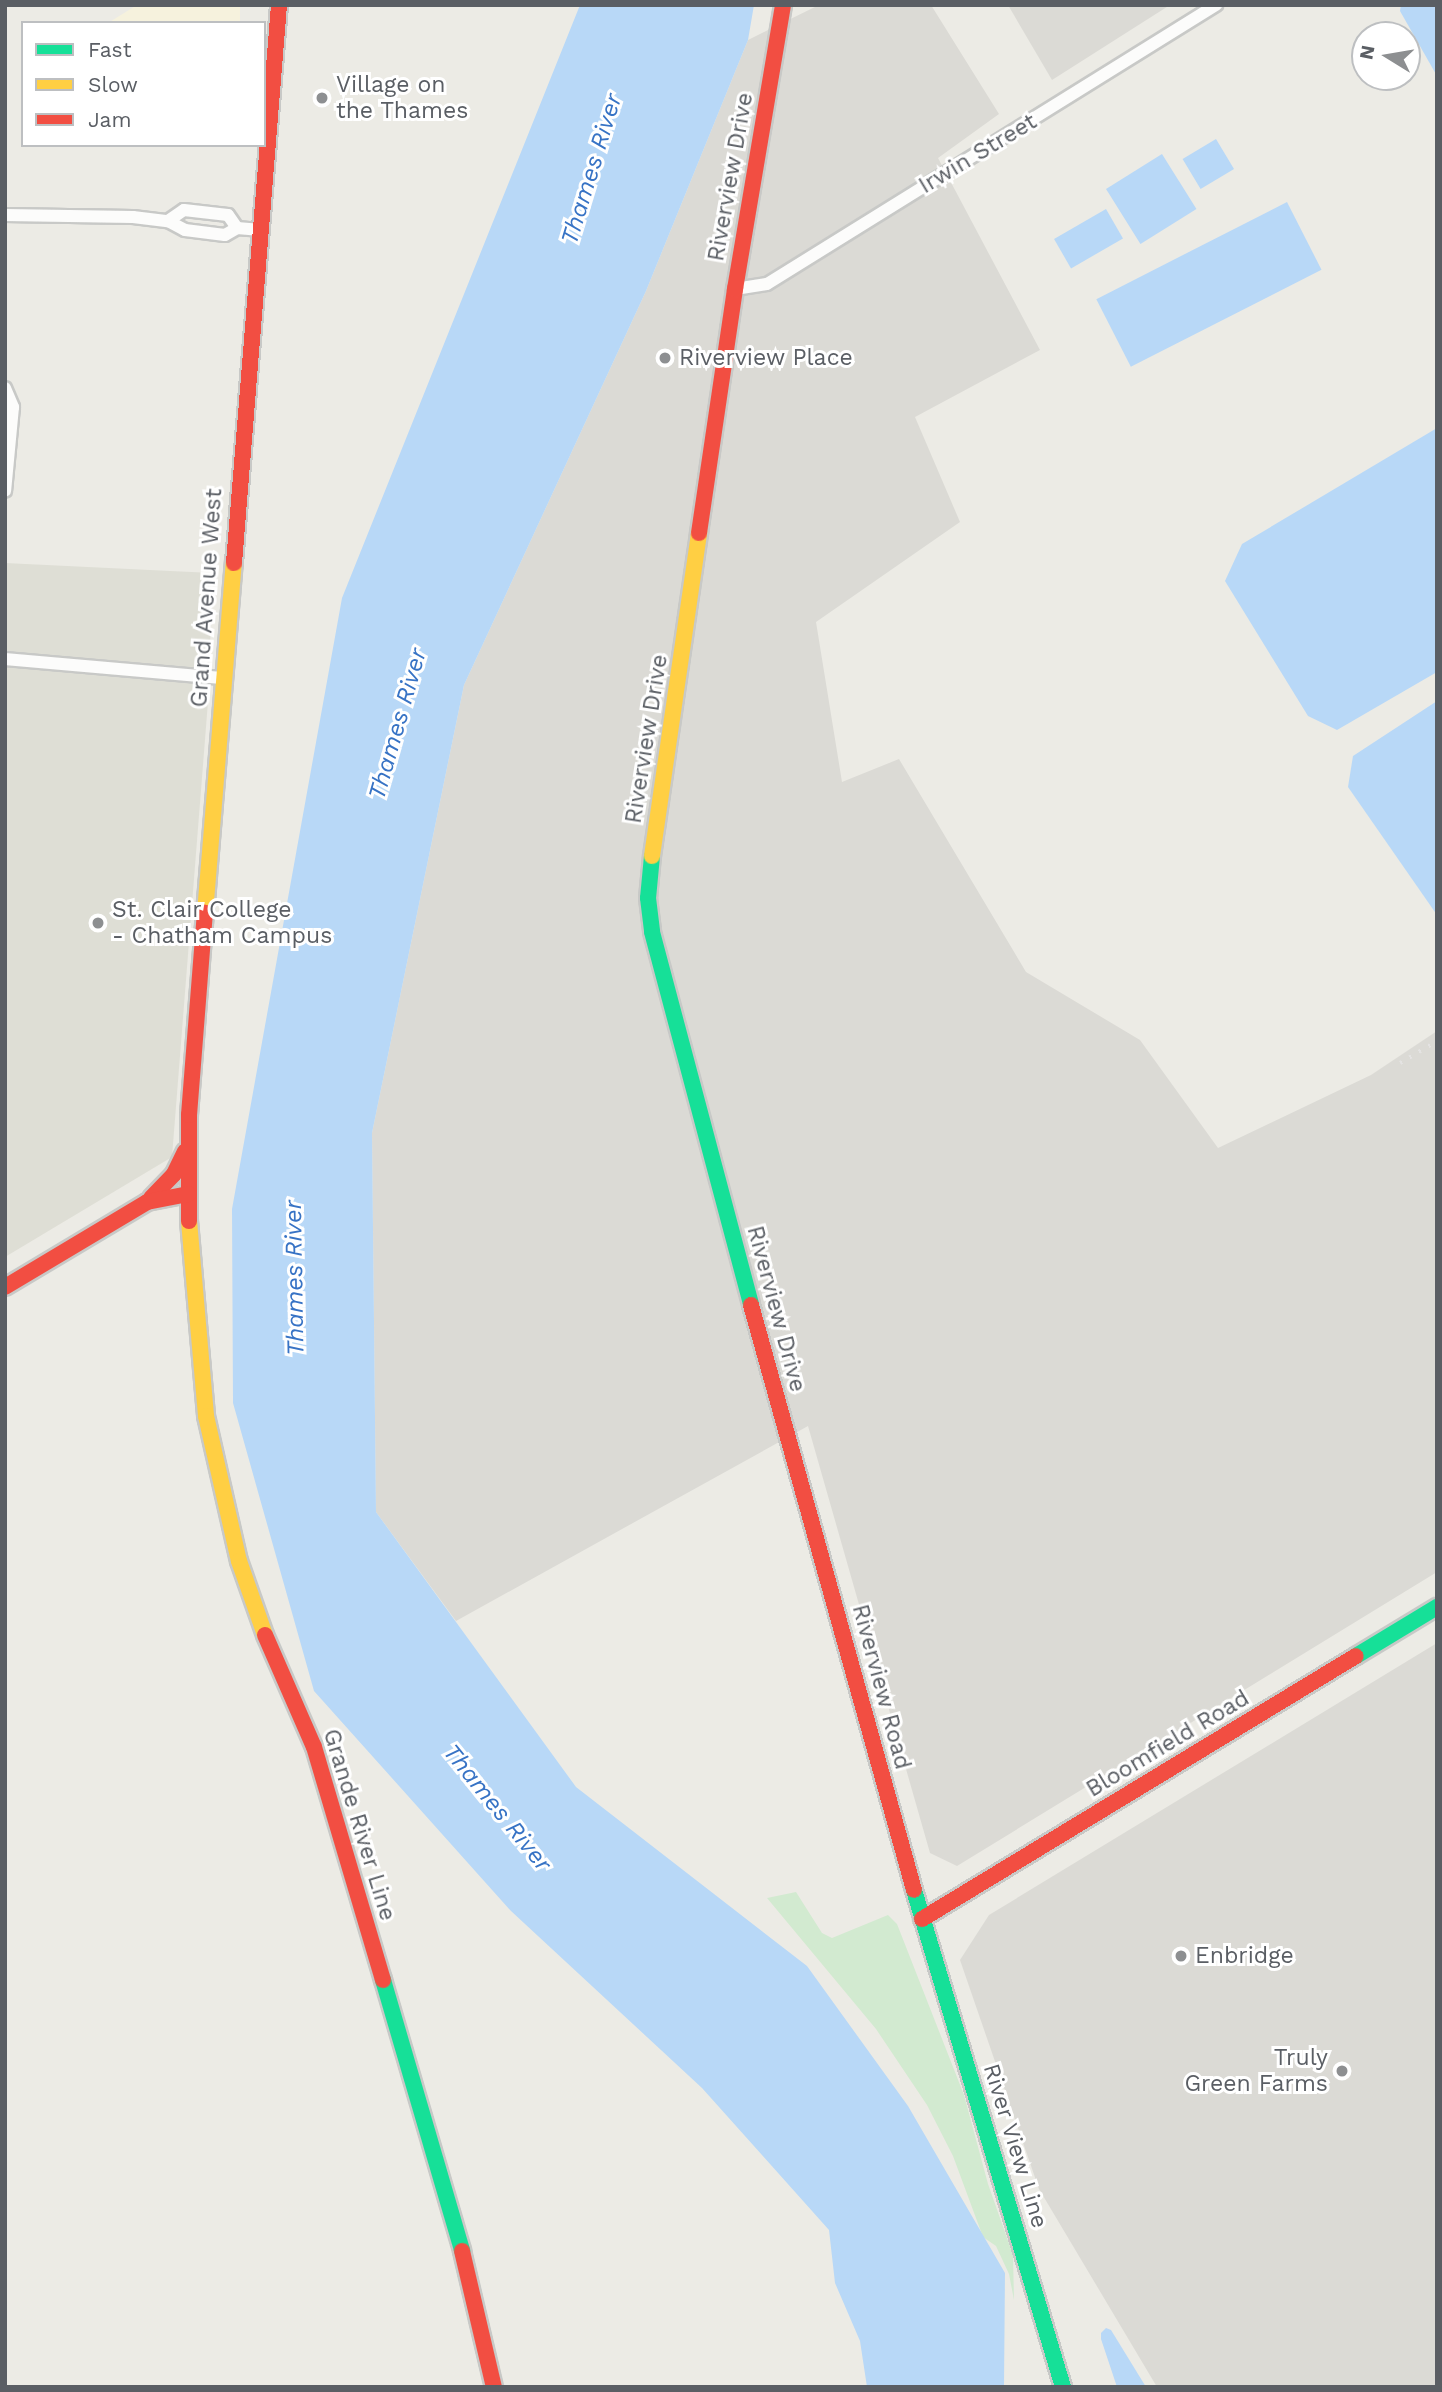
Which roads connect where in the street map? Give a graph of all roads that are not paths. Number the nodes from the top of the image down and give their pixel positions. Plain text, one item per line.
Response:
1 (279, 5) edge
2 (783, 5) edge
3 (1216, 5) edge
4 (5, 215) edge
5 (168, 221) junction
6 (237, 228) junction
7 (261, 230) junction
8 (735, 289) junction
9 (5, 388) edge
10 (5, 491) edge
11 (5, 659) edge
12 (224, 678) junction
13 (189, 1130) junction
14 (188, 1194) junction
15 (147, 1202) junction
16 (5, 1287) edge
17 (797, 1466) joint
18 (1437, 1608) edge
19 (922, 1919) junction
20 (495, 2387) edge
21 (1063, 2387) edge

1 - 7 main road, Grand Avenue West
2 - 8 main road, Riverview Drive
3 - 8 street, Irwin Street
4 - 5 street
5 - 6 street
5 - 6 street
6 - 7 street
7 - 12 main road, Grand Avenue West
8 - 17 main road, Riverview Drive
9 - 10 street
11 - 12 street
12 - 13 main road, Grand Avenue West
13 - 14 main road, Grand Avenue West
13 - 15 main road
14 - 15 main road
14 - 20 main road, Grande River Line
15 - 16 main road
17 - 19 main road, Riverview Road
18 - 19 main road, Bloomfield Road
19 - 21 main road, River View Line

